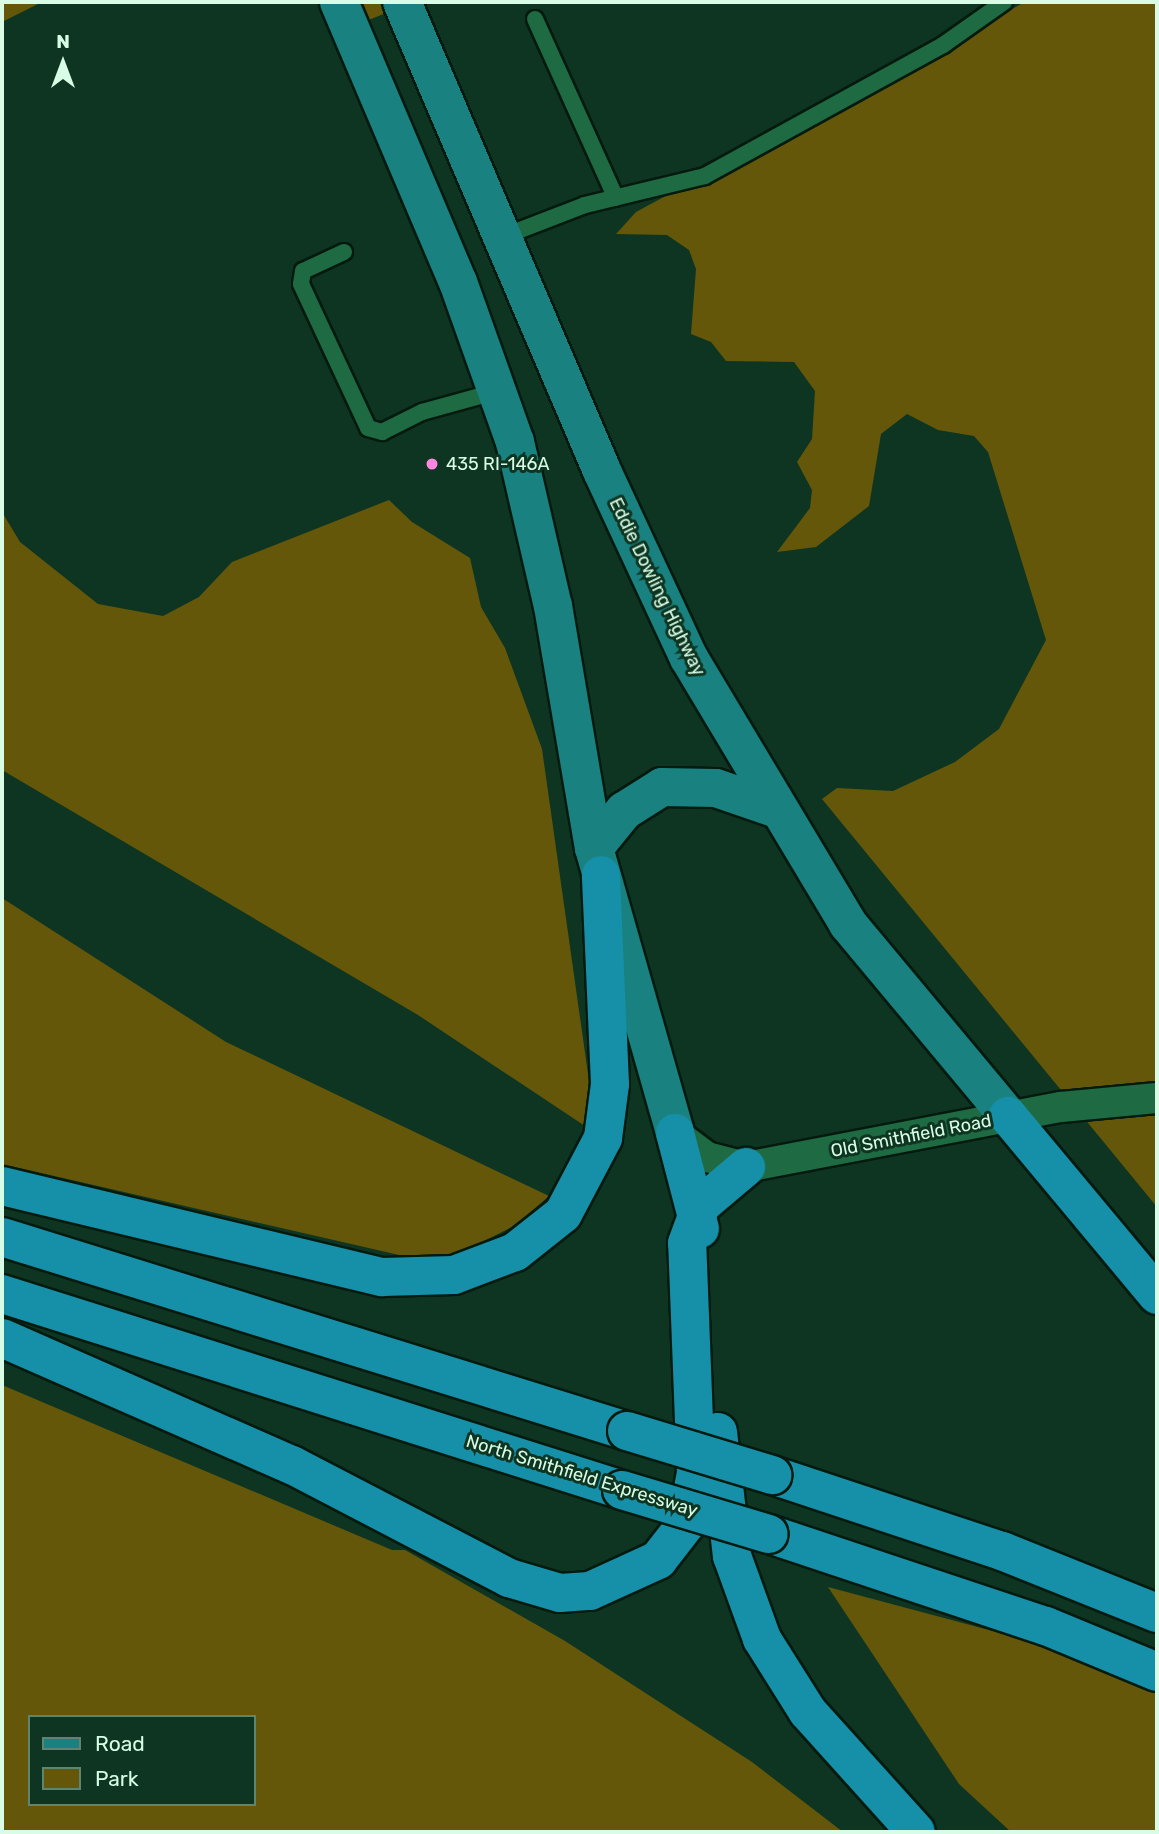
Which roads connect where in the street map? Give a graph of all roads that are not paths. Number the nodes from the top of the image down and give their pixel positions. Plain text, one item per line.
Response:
1 (339, 2) edge
2 (402, 2) edge
3 (1004, 2) edge
4 (535, 19) dead end
5 (616, 198) junction
6 (502, 237) junction
7 (344, 252) dead end
8 (499, 391) junction
9 (774, 808) junction
10 (598, 862) junction
11 (1157, 1098) edge
12 (1008, 1116) junction
13 (675, 1133) junction
14 (746, 1167) junction
15 (2, 1186) edge
16 (697, 1212) junction
17 (2, 1237) edge
18 (2, 1294) edge
19 (1157, 1295) edge
20 (2, 1338) edge
21 (1157, 1612) edge
22 (1157, 1672) edge
23 (916, 1832) edge

1 - 8 main road
2 - 6 main road, Eddie Dowling Highway
3 - 5 lane
4 - 5 lane
5 - 6 lane
6 - 9 main road, Eddie Dowling Highway
7 - 8 lane
8 - 10 main road
9 - 10 main road
9 - 12 main road, Eddie Dowling Highway
10 - 13 main road
10 - 15 highway
11 - 12 street, Old Smithfield Road
12 - 14 street, Old Smithfield Road
12 - 19 highway
13 - 14 street, Old Smithfield Road
13 - 16 highway
14 - 16 highway
16 - 20 highway
16 - 23 highway
17 - 21 highway, bridge
18 - 22 highway, North Smithfield Expressway, bridge

